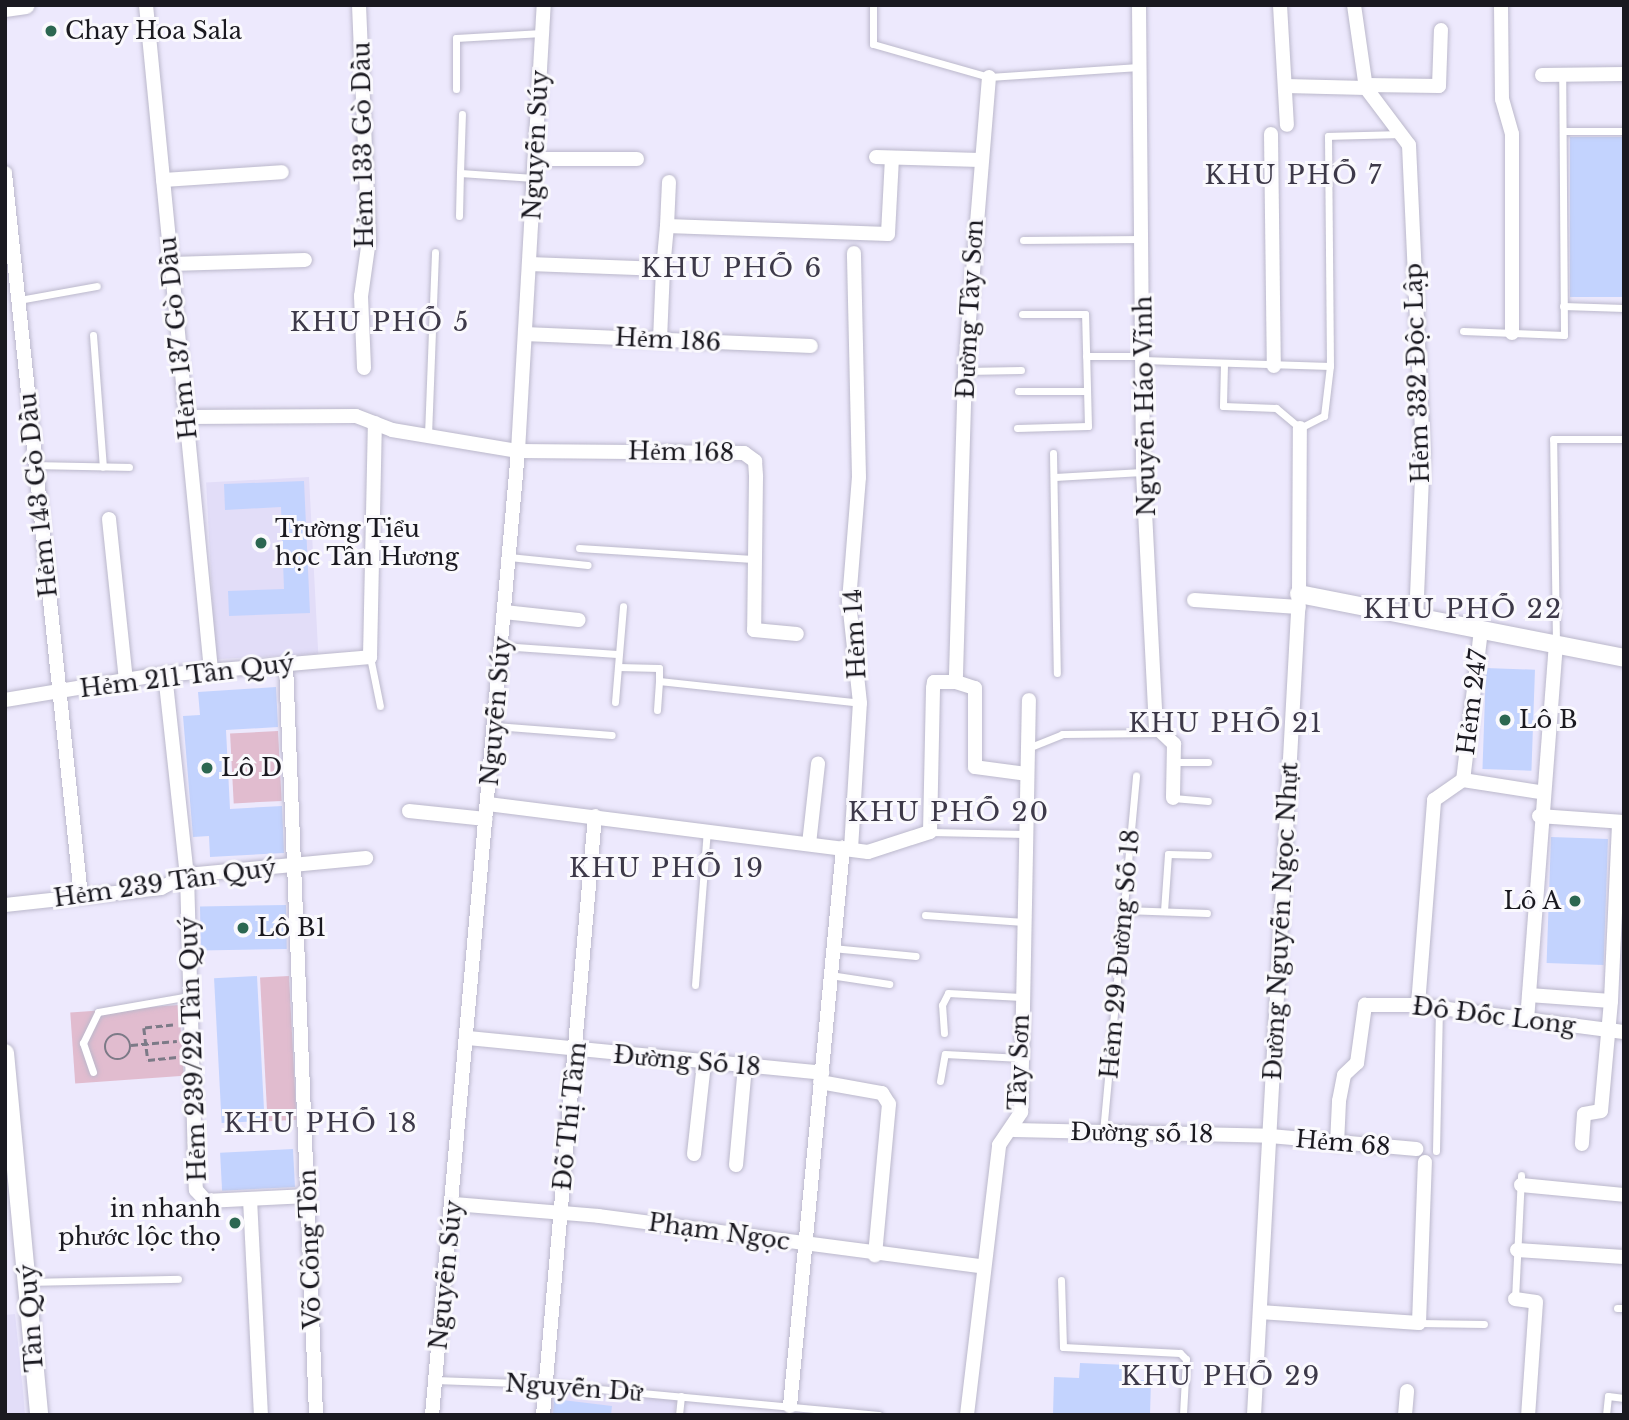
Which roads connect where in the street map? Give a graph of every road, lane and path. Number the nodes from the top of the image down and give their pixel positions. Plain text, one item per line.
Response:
1 (26, 5) edge
2 (146, 5) edge
3 (359, 5) edge
4 (544, 5) edge
5 (873, 5) edge
6 (1139, 5) edge
7 (1280, 5) edge
8 (1354, 5) edge
9 (1501, 5) edge
10 (5, 8) edge
11 (1441, 30) dead end
12 (542, 33) junction
13 (1140, 67) junction
14 (1624, 74) edge
15 (1542, 75) dead end
16 (1562, 75) junction
17 (989, 77) junction
18 (1286, 86) junction
19 (1366, 86) junction
20 (456, 89) dead end
21 (462, 114) dead end
22 (1287, 125) dead end
23 (1563, 131) junction
24 (1624, 131) edge
25 (1271, 134) dead end
26 (1399, 134) junction
27 (876, 157) dead end
28 (892, 158) junction
29 (535, 159) junction
30 (637, 159) dead end
31 (979, 160) junction
32 (282, 172) dead end
33 (5, 173) edge
34 (460, 173) junction
35 (534, 178) junction
36 (163, 180) junction
37 (669, 182) dead end
38 (459, 216) dead end
39 (667, 226) junction
40 (1142, 239) junction
41 (1023, 240) dead end
42 (435, 252) dead end
43 (854, 253) dead end
44 (305, 260) dead end
45 (171, 264) junction
46 (529, 264) junction
47 (663, 269) junction
48 (97, 286) dead end
49 (18, 300) junction
50 (1563, 306) junction
51 (1624, 308) edge
52 (1022, 314) dead end
53 (1463, 331) dead end
54 (1512, 333) junction
55 (525, 334) junction
56 (93, 335) dead end
57 (660, 340) junction
58 (811, 346) dead end
59 (1086, 356) junction
60 (1142, 358) junction
61 (1224, 364) junction
62 (1274, 366) junction
63 (1330, 366) junction
64 (364, 368) dead end
65 (965, 370) junction
66 (1021, 370) dead end
67 (1018, 391) dead end
68 (1087, 391) junction
69 (186, 417) junction
70 (375, 424) junction
71 (1017, 428) dead end
72 (1300, 428) junction
73 (428, 436) junction
74 (1624, 439) edge
75 (518, 451) junction
76 (1053, 453) dead end
77 (35, 465) junction
78 (103, 467) junction
79 (129, 467) dead end
80 (1143, 472) junction
81 (1054, 477) junction
82 (109, 519) dead end
83 (579, 548) dead end
84 (509, 557) junction
85 (753, 559) junction
86 (588, 565) dead end
87 (1194, 600) dead end
88 (1299, 601) junction
89 (623, 606) dead end
90 (504, 612) junction
91 (1416, 617) junction
92 (579, 620) dead end
93 (1481, 630) junction
94 (797, 634) dead end
95 (1556, 644) junction
96 (501, 646) junction
97 (617, 654) junction
98 (370, 657) junction
99 (1624, 658) edge
100 (286, 664) junction
101 (618, 667) junction
102 (211, 670) junction
103 (1056, 673) dead end
104 (165, 674) junction
105 (126, 680) junction
106 (659, 681) junction
107 (956, 682) junction
108 (57, 691) junction
109 (5, 700) edge
110 (1029, 700) dead end
111 (615, 702) dead end
112 (860, 703) junction
113 (380, 706) dead end
114 (657, 710) dead end
115 (495, 726) junction
116 (1166, 733) junction
117 (612, 735) dead end
118 (1028, 748) junction
119 (1175, 762) junction
120 (1208, 762) dead end
121 (818, 764) dead end
122 (1027, 774) junction
123 (1136, 776) dead end
124 (1463, 780) junction
125 (1540, 792) junction
126 (1173, 798) joint
127 (1208, 801) dead end
128 (409, 811) dead end
129 (487, 811) junction
130 (595, 816) junction
131 (1539, 816) junction
132 (1622, 822) edge
133 (708, 829) junction
134 (930, 832) junction
135 (1025, 834) junction
136 (809, 844) junction
137 (847, 849) junction
138 (1208, 855) dead end
139 (366, 858) dead end
140 (295, 865) junction
141 (187, 875) junction
142 (81, 897) junction
143 (5, 905) edge
144 (1124, 910) junction
145 (1164, 911) junction
146 (1206, 913) dead end
147 (925, 915) dead end
148 (1024, 922) junction
149 (832, 948) junction
150 (916, 956) dead end
151 (829, 975) junction
152 (889, 984) dead end
153 (695, 985) dead end
154 (1529, 995) junction
155 (190, 996) junction
156 (1021, 997) junction
157 (1611, 1002) junction
158 (1419, 1005) junction
159 (1439, 1008) junction
160 (1527, 1020) junction
161 (173, 1025) dead end
162 (1606, 1029) junction
163 (1624, 1032) edge
164 (944, 1033) dead end
165 (468, 1038) junction
166 (192, 1039) junction
167 (146, 1044) junction
168 (131, 1045) junction
169 (578, 1051) junction
170 (5, 1054) edge
171 (177, 1057) dead end
172 (1021, 1058) junction
173 (704, 1064) junction
174 (745, 1067) junction
175 (93, 1072) dead end
176 (821, 1078) junction
177 (940, 1081) dead end
178 (1014, 1130) junction
179 (1103, 1132) junction
180 (1270, 1136) junction
181 (1338, 1144) junction
182 (1582, 1144) dead end
183 (1416, 1149) joint
184 (1436, 1151) dead end
185 (694, 1154) dead end
186 (1425, 1162) joint
187 (736, 1165) dead end
188 (1521, 1180) joint
189 (13, 1185) edge
190 (1624, 1195) edge
191 (309, 1196) junction
192 (250, 1199) junction
193 (454, 1204) junction
194 (560, 1214) junction
195 (805, 1244) junction
196 (1517, 1250) junction
197 (875, 1255) junction
198 (1624, 1257) edge
199 (984, 1267) junction
200 (178, 1279) dead end
201 (1061, 1280) dead end
202 (29, 1282) junction
203 (1515, 1299) joint
204 (1260, 1312) junction
205 (1419, 1323) junction
206 (1484, 1324) dead end
207 (435, 1380) junction
208 (545, 1384) junction
209 (1407, 1391) dead end
210 (681, 1395) junction
211 (1624, 1398) edge
212 (790, 1406) junction
213 (825, 1411) edge
214 (39, 1415) edge
215 (261, 1415) edge
216 (316, 1415) edge
217 (432, 1415) edge
218 (543, 1415) edge
219 (679, 1415) edge
220 (879, 1415) edge
221 (967, 1415) edge
222 (1183, 1415) edge
223 (1254, 1415) edge
224 (1405, 1415) edge
225 (1528, 1415) edge
226 (1606, 1415) edge

1 - 10 street
2 - 36 street, Hẻm 137 Gò Dầu
3 - 64 street, Hẻm 133 Gò Dầu
4 - 12 street, Nguyễn Súy
5 - 17 lane
6 - 13 street, Nguyễn Háo Vĩnh
7 - 18 street
8 - 19 street
9 - 54 street
11 - 19 street
12 - 20 lane
12 - 29 street, Nguyễn Súy
13 - 17 lane
13 - 40 street, Nguyễn Háo Vĩnh
14 - 16 street
15 - 16 street
16 - 23 lane
17 - 31 street, Đường Tây Sơn
18 - 19 street
18 - 22 street
19 - 26 street, Hẻm 332 Độc Lập
21 - 34 lane
23 - 24 lane
23 - 50 lane
25 - 62 street
26 - 63 lane
26 - 91 street, Hẻm 332 Độc Lập
27 - 28 street
28 - 31 street
28 - 39 street
29 - 30 street
29 - 35 street, Nguyễn Súy
31 - 65 street, Đường Tây Sơn
32 - 36 street
33 - 49 street, Hẻm 143 Gò Dầu
34 - 35 lane
34 - 38 lane
35 - 46 street, Nguyễn Súy
36 - 45 street, Hẻm 137 Gò Dầu
37 - 39 street
39 - 47 street
40 - 41 lane
40 - 60 street, Nguyễn Háo Vĩnh
42 - 73 lane
43 - 112 street, Hẻm 14
44 - 45 street
45 - 69 street, Hẻm 137 Gò Dầu
46 - 47 street
46 - 55 street, Nguyễn Súy
47 - 57 street
48 - 49 lane
49 - 77 street, Hẻm 143 Gò Dầu
50 - 51 lane
50 - 54 lane
52 - 59 lane
53 - 54 lane
55 - 57 street, Hẻm 186
55 - 75 street, Nguyễn Súy
56 - 78 lane
57 - 58 street, Hẻm 186
59 - 60 lane
59 - 68 lane
60 - 61 lane
60 - 80 street, Nguyễn Háo Vĩnh
61 - 62 lane
61 - 72 lane
62 - 63 lane
63 - 72 lane
65 - 66 lane
65 - 107 street, Đường Tây Sơn
67 - 68 lane
68 - 71 lane
69 - 70 street
69 - 102 street, Hẻm 137 Gò Dầu
70 - 73 street
70 - 98 street
72 - 88 street, Đường Nguyễn Ngọc Nhựt
73 - 75 street
74 - 95 lane
75 - 84 street, Nguyễn Súy
75 - 85 street, Hẻm 168
76 - 81 lane
77 - 78 lane
77 - 108 street, Hẻm 143 Gò Dầu
78 - 79 lane
80 - 81 lane
80 - 116 street, Nguyễn Háo Vĩnh
81 - 103 lane
82 - 105 street
83 - 85 lane
84 - 86 lane
84 - 90 street, Nguyễn Súy
85 - 94 street, Hẻm 168
87 - 88 street
88 - 91 street
88 - 180 street, Đường Nguyễn Ngọc Nhựt
89 - 97 lane
90 - 92 street
90 - 96 street, Nguyễn Súy
91 - 93 street
93 - 95 street
93 - 124 street, Hẻm 247
95 - 99 street
95 - 125 street
96 - 97 lane
96 - 115 street, Nguyễn Súy
97 - 101 lane
98 - 100 street, Hẻm 211 Tân Quý
98 - 113 lane
100 - 102 street, Hẻm 211 Tân Quý
100 - 140 street, Võ Công Tồn
101 - 106 lane
101 - 111 lane
102 - 104 street, Hẻm 211 Tân Quý
104 - 105 street, Hẻm 211 Tân Quý
104 - 141 street, Hẻm 239/22 Tân Quý
105 - 108 street, Hẻm 211 Tân Quý
106 - 112 lane
106 - 114 lane
107 - 122 street
107 - 134 street
108 - 109 street, Hẻm 211 Tân Quý
108 - 142 street, Hẻm 143 Gò Dầu
110 - 118 street, Tây Sơn
112 - 137 street, Hẻm 14
115 - 117 lane
115 - 129 street, Nguyễn Súy
116 - 118 lane
116 - 119 street, Nguyễn Háo Vĩnh
118 - 122 street, Tây Sơn
119 - 120 lane
119 - 126 street, Nguyễn Háo Vĩnh
121 - 136 street
122 - 135 street, Tây Sơn
123 - 144 lane, Hẻm 29 Đường Số 18
124 - 125 street, Hẻm 247
124 - 158 street
125 - 131 street
126 - 127 lane
128 - 129 street
129 - 130 street
129 - 165 street, Nguyễn Súy
130 - 133 street
130 - 169 street, Đỗ Thị Tâm
131 - 132 street
131 - 154 street
132 - 157 street
133 - 136 street
133 - 153 lane
134 - 135 lane
134 - 137 street
135 - 148 street, Tây Sơn
136 - 137 street
137 - 149 street, Hẻm 14
138 - 145 lane
139 - 140 street, Hẻm 239 Tân Quý
140 - 141 street, Hẻm 239 Tân Quý
140 - 191 street, Võ Công Tồn
141 - 142 street, Hẻm 239 Tân Quý
141 - 155 street, Hẻm 239/22 Tân Quý
142 - 143 street, Hẻm 239 Tân Quý
144 - 145 lane
144 - 179 lane, Hẻm 29 Đường Số 18
145 - 146 lane
147 - 148 lane
148 - 156 street, Tây Sơn
149 - 150 lane
149 - 151 street, Hẻm 14
151 - 152 lane
151 - 176 street, Hẻm 14
154 - 157 street
154 - 160 street
155 - 166 street, Hẻm 239/22 Tân Quý
155 - 175 lane
156 - 164 lane
156 - 172 street, Tây Sơn
157 - 162 street
158 - 159 street, Đô Đốc Long
158 - 181 street, Đô Đốc Long
159 - 160 street, Đô Đốc Long
159 - 184 lane
160 - 162 street, Đô Đốc Long
161 - 167 path
162 - 163 street, Đô Đốc Long
162 - 182 street
165 - 169 street, Đường Số 18
165 - 193 street, Nguyễn Súy
166 - 167 path
166 - 192 street, Hẻm 239/22 Tân Quý
167 - 168 path
167 - 171 path
168 - 168 path
169 - 173 street, Đường Số 18
169 - 194 street, Đỗ Thị Tâm
170 - 189 street, Tân Quý
172 - 177 lane
172 - 178 street, Tây Sơn
173 - 174 street, Đường Số 18
173 - 185 street
174 - 176 street, Đường Số 18
174 - 187 street
176 - 195 street, Hẻm 14
176 - 197 street, Đường Số 18
178 - 179 street, Đường số 18
178 - 199 street, Tây Sơn
179 - 180 street, Đường số 18
180 - 181 street, Hẻm 68
180 - 204 street, Đường Nguyễn Ngọc Nhựt
181 - 183 street, Hẻm 68
183 - 186 lane
186 - 205 street
188 - 190 street
188 - 196 lane
189 - 202 street, Tân Quý
191 - 192 street, Hẻm 239/22 Tân Quý
191 - 216 street, Võ Công Tồn
192 - 215 street
193 - 194 street, Phạm Ngọc
193 - 207 street, Nguyễn Súy
194 - 195 street, Phạm Ngọc
194 - 208 street, Đỗ Thị Tâm
195 - 197 street, Phạm Ngọc
195 - 212 street, Hẻm 14
196 - 198 street
196 - 203 lane
197 - 199 street, Phạm Ngọc
199 - 221 street, Tây Sơn
200 - 202 lane
201 - 222 lane
202 - 214 street, Tân Quý
203 - 225 street
204 - 205 street
204 - 223 street, Đường Nguyễn Ngọc Nhựt
205 - 206 lane
207 - 208 lane, Nguyễn Dữ
207 - 217 street, Nguyễn Súy
208 - 210 lane, Nguyễn Dữ
208 - 218 street, Đỗ Thị Tâm
209 - 224 street
210 - 212 lane, Nguyễn Dữ
210 - 219 lane
211 - 226 lane
212 - 213 lane, Nguyễn Dữ
213 - 220 lane, Nguyễn Dữ

